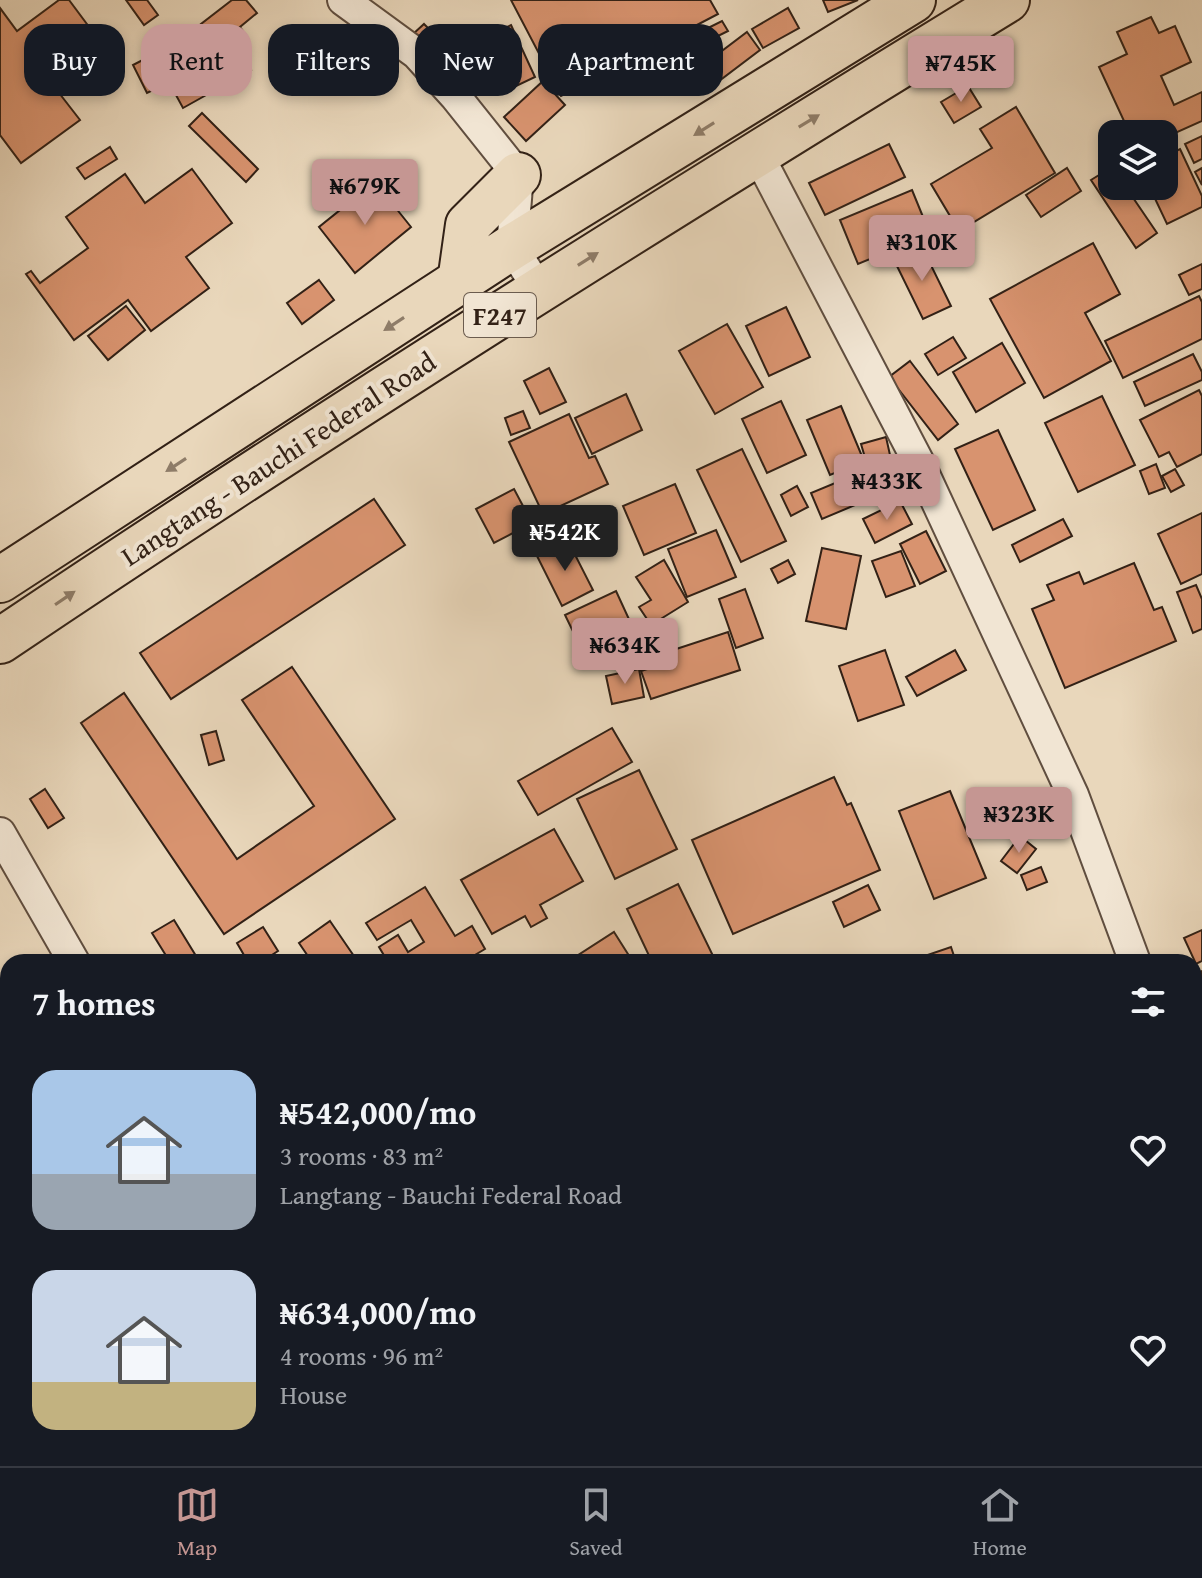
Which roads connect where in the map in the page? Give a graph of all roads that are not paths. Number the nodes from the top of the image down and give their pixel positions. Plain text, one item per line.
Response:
1 (343, 0) edge
2 (1007, 0) edge
3 (894, 5) edge
4 (757, 153) junction
5 (518, 175) junction
6 (512, 247) junction
7 (460, 282) junction
8 (539, 290) junction
9 (0, 580) edge
10 (0, 641) edge
11 (0, 833) edge
12 (69, 954) edge
13 (1132, 954) edge

1 - 5 street
4 -> 2 main road, Langtang - Bauchi Federal Road / F247
3 -> 6 main road, Langtang - Bauchi Federal Road / F247
8 -> 4 main road, Langtang - Bauchi Federal Road / F247
4 - 13 street
5 - 6 street
5 - 7 main road
6 - 7 main road, Langtang - Bauchi Federal Road / F247
6 - 8 street
7 -> 9 main road, Langtang - Bauchi Federal Road / F247
10 -> 8 main road, Langtang - Bauchi Federal Road / F247
11 - 12 street

